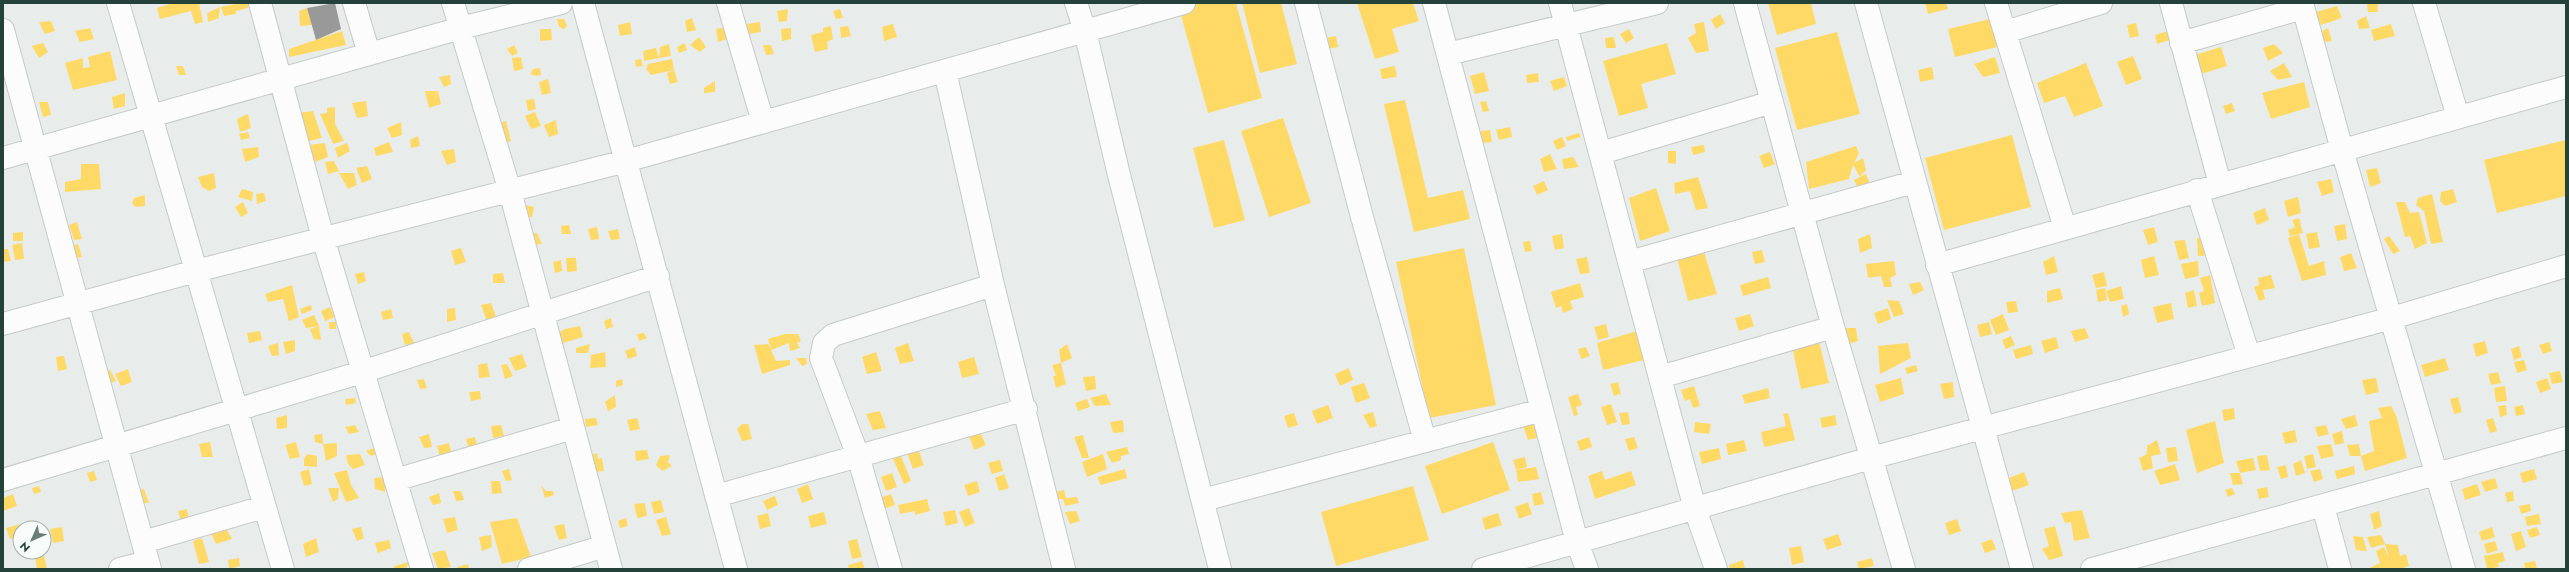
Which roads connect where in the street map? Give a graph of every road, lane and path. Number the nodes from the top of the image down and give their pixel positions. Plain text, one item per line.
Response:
1 (118, 3) edge
2 (260, 3) edge
3 (354, 3) edge
4 (453, 3) edge
5 (561, 3) edge
6 (583, 3) edge
7 (728, 3) edge
8 (1076, 3) edge
9 (1184, 3) edge
10 (1306, 3) edge
11 (1434, 3) edge
12 (1560, 3) edge
13 (1657, 3) edge
14 (1745, 3) edge
15 (1866, 3) edge
16 (1996, 3) edge
17 (2101, 3) edge
18 (2171, 3) edge
19 (2424, 3) edge
20 (2302, 6) edge
21 (1566, 24) junction
22 (461, 28) junction
23 (3, 30) edge
24 (1085, 32) junction
25 (2005, 32) junction
26 (2181, 43) junction
27 (369, 54) junction
28 (1448, 54) junction
29 (945, 71) junction
30 (280, 79) junction
31 (2566, 87) edge
32 (1772, 102) junction
33 (151, 116) junction
34 (2458, 117) junction
35 (763, 122) junction
36 (37, 149) junction
37 (2342, 150) junction
38 (1601, 154) junction
39 (3, 158) edge
40 (626, 161) junction
41 (1914, 182) junction
42 (2220, 184) junction
43 (2197, 190) junction
44 (510, 191) junction
45 (1803, 214) junction
46 (2065, 228) junction
47 (323, 238) junction
48 (1630, 262) junction
49 (1937, 265) junction
50 (2566, 266) edge
51 (196, 271) junction
52 (658, 276) junction
53 (993, 285) junction
54 (77, 304) junction
55 (542, 314) junction
56 (2392, 318) junction
57 (3, 324) edge
58 (1832, 327) junction
59 (2249, 356) junction
60 (362, 372) junction
61 (1660, 377) junction
62 (1026, 409) junction
63 (1542, 410) junction
64 (235, 411) junction
65 (573, 428) junction
66 (1984, 428) junction
67 (2566, 438) edge
68 (1425, 441) junction
69 (117, 446) junction
70 (858, 456) junction
71 (1871, 458) junction
72 (2437, 474) junction
73 (3, 480) edge
74 (395, 480) junction
75 (716, 496) junction
76 (1203, 500) junction
77 (2323, 506) junction
78 (264, 507) junction
79 (1695, 509) junction
80 (1577, 542) junction
81 (605, 546) junction
82 (147, 558) edge
83 (120, 569) edge
84 (283, 569) edge
85 (422, 569) edge
86 (529, 569) edge
87 (611, 569) edge
88 (736, 569) edge
89 (891, 569) edge
90 (1064, 569) edge
91 (1220, 569) edge
92 (1483, 569) edge
93 (1587, 569) edge
94 (1716, 569) edge
95 (1904, 569) edge
96 (2022, 569) edge
97 (2092, 569) edge
98 (2340, 569) edge
99 (2464, 569) edge

1 - 33 street
2 - 30 street
3 - 27 street
4 - 22 street
5 - 22 street
6 - 40 street
7 - 35 street
8 - 24 street
9 - 24 street
10 - 68 street
11 - 28 street
12 - 21 street
13 - 21 street
14 - 32 street
15 - 41 street
16 - 25 street
17 - 25 street
18 - 26 street
19 - 34 street
20 - 26 street
20 - 37 street
21 - 28 street
21 - 38 street
22 - 27 street
22 - 44 street
23 - 36 street
24 - 29 street
24 - 76 street
25 - 46 street
26 - 42 street
27 - 30 street
28 - 63 street
29 - 35 street
29 - 53 street
30 - 33 street
30 - 47 street
31 - 34 street
32 - 38 street
32 - 45 street
33 - 36 street
33 - 51 street
34 - 37 street
35 - 40 street
36 - 39 street
36 - 54 street
37 - 42 street
37 - 56 street
38 - 48 street
40 - 44 street
40 - 52 street
41 - 45 street
41 - 49 street
42 - 43 street
43 - 46 street
43 - 59 street
44 - 47 street
44 - 55 street
45 - 48 street
45 - 58 street
46 - 49 street
47 - 51 street
47 - 60 street
48 - 61 street
49 - 66 street
50 - 56 street
51 - 54 street
51 - 64 street
52 - 55 street
52 - 75 street
53 - 62 street
53 - 70 street
54 - 57 street
54 - 69 street
55 - 60 street
55 - 65 street
56 - 59 street
56 - 72 street
58 - 61 street
58 - 71 street
59 - 66 street
60 - 64 street
60 - 74 street
61 - 79 street
62 - 70 street
62 - 90 street
63 - 68 street
63 - 80 street
64 - 69 street
64 - 78 street
65 - 74 street
65 - 81 street
66 - 71 street
66 - 96 street
67 - 72 street
68 - 76 street
69 - 73 street
69 - 82 street
70 - 75 street
70 - 89 street
71 - 79 street
71 - 95 street
72 - 77 street
72 - 99 street
74 - 85 street
75 - 88 street
76 - 91 street
77 - 97 street
77 - 98 street
78 - 82 street
78 - 84 street
79 - 80 street
79 - 94 street
80 - 92 street
80 - 93 street
81 - 86 street
81 - 87 street
82 - 83 street

